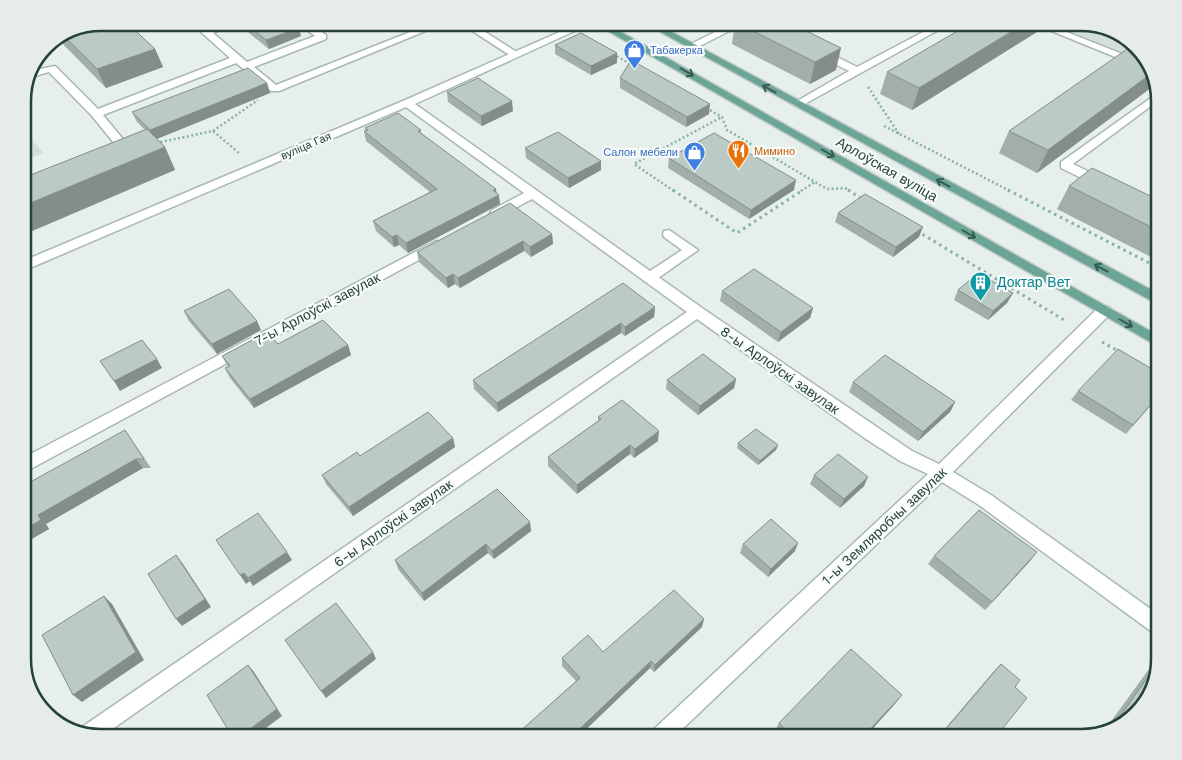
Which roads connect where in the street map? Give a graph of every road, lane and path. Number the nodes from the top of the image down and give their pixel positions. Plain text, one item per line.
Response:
1 (201, 31) edge
2 (314, 31) edge
3 (418, 31) edge
4 (479, 31) edge
5 (567, 31) edge
6 (615, 31) edge
7 (665, 31) edge
8 (722, 31) edge
9 (930, 31) edge
10 (1060, 31) edge
11 (206, 32) joint
12 (692, 46) junction
13 (813, 49) edge
14 (515, 54) junction
15 (612, 54) edge
16 (237, 58) junction
17 (1141, 65) edge
18 (247, 66) junction
19 (637, 68) edge
20 (857, 71) junction
21 (37, 72) edge
22 (275, 88) junction
23 (1151, 101) edge
24 (407, 102) junction
25 (797, 104) junction
26 (705, 107) edge
27 (96, 114) junction
28 (722, 117) junction
29 (883, 126) dead end
30 (213, 131) junction
31 (899, 134) junction
32 (125, 150) junction
33 (240, 154) dead end
34 (108, 156) edge
35 (816, 182) junction
36 (1117, 190) edge
37 (533, 194) junction
38 (870, 203) edge
39 (480, 222) edge
40 (913, 229) edge
41 (669, 234) dead end
42 (445, 240) edge
43 (31, 263) edge
44 (1151, 264) edge
45 (649, 278) junction
46 (1151, 296) edge
47 (1104, 311) junction
48 (697, 312) junction
49 (1084, 332) junction
50 (1151, 337) edge
51 (1126, 356) edge
52 (31, 462) edge
53 (941, 473) junction
54 (1151, 620) edge
55 (97, 729) edge
56 (670, 729) edge

1 - 11 path
2 - 18 street
3 - 22 street
4 - 14 street
5 - 14 street, вуліца Гая
6 -> 47 main road, Арлоўская вуліца
7 - 12 main road, Арлоўская вуліца
8 - 12 street
9 - 20 street
10 - 17 street
11 - 16 street
25 -> 12 main road, Арлоўская вуліца
13 - 20 street
14 - 24 street, вуліца Гая
15 - 19 path
16 - 18 street
16 - 27 street
18 - 22 street
20 - 25 street
20 - 31 path
21 - 27 street
22 - 30 path
23 - 36 street
24 - 37 street, 8-ы Арлоўскі завулак
24 - 43 street, вуліца Гая
46 -> 25 main road, Арлоўская вуліца
26 - 28 path
27 - 32 street
28 - 35 path
28 - 35 path
29 - 31 path
30 - 32 path
30 - 33 path
31 - 44 path
32 - 34 street
35 - 38 path
37 - 39 street
37 - 45 street, 8-ы Арлоўскі завулак
40 - 49 path
41 - 45 street
42 - 52 street, 7-ы Арлоўскі завулак
45 - 48 street, 8-ы Арлоўскі завулак
47 - 49 street, 1-ы Земляробчы завулак
47 -> 50 main road, Арлоўская вуліца
48 - 53 street, 8-ы Арлоўскі завулак
48 - 55 street, 6-ы Арлоўскі завулак
49 - 51 path
49 - 53 street, 1-ы Земляробчы завулак
53 - 54 street, 8-ы Арлоўскі завулак
53 - 56 street, 1-ы Земляробчы завулак

